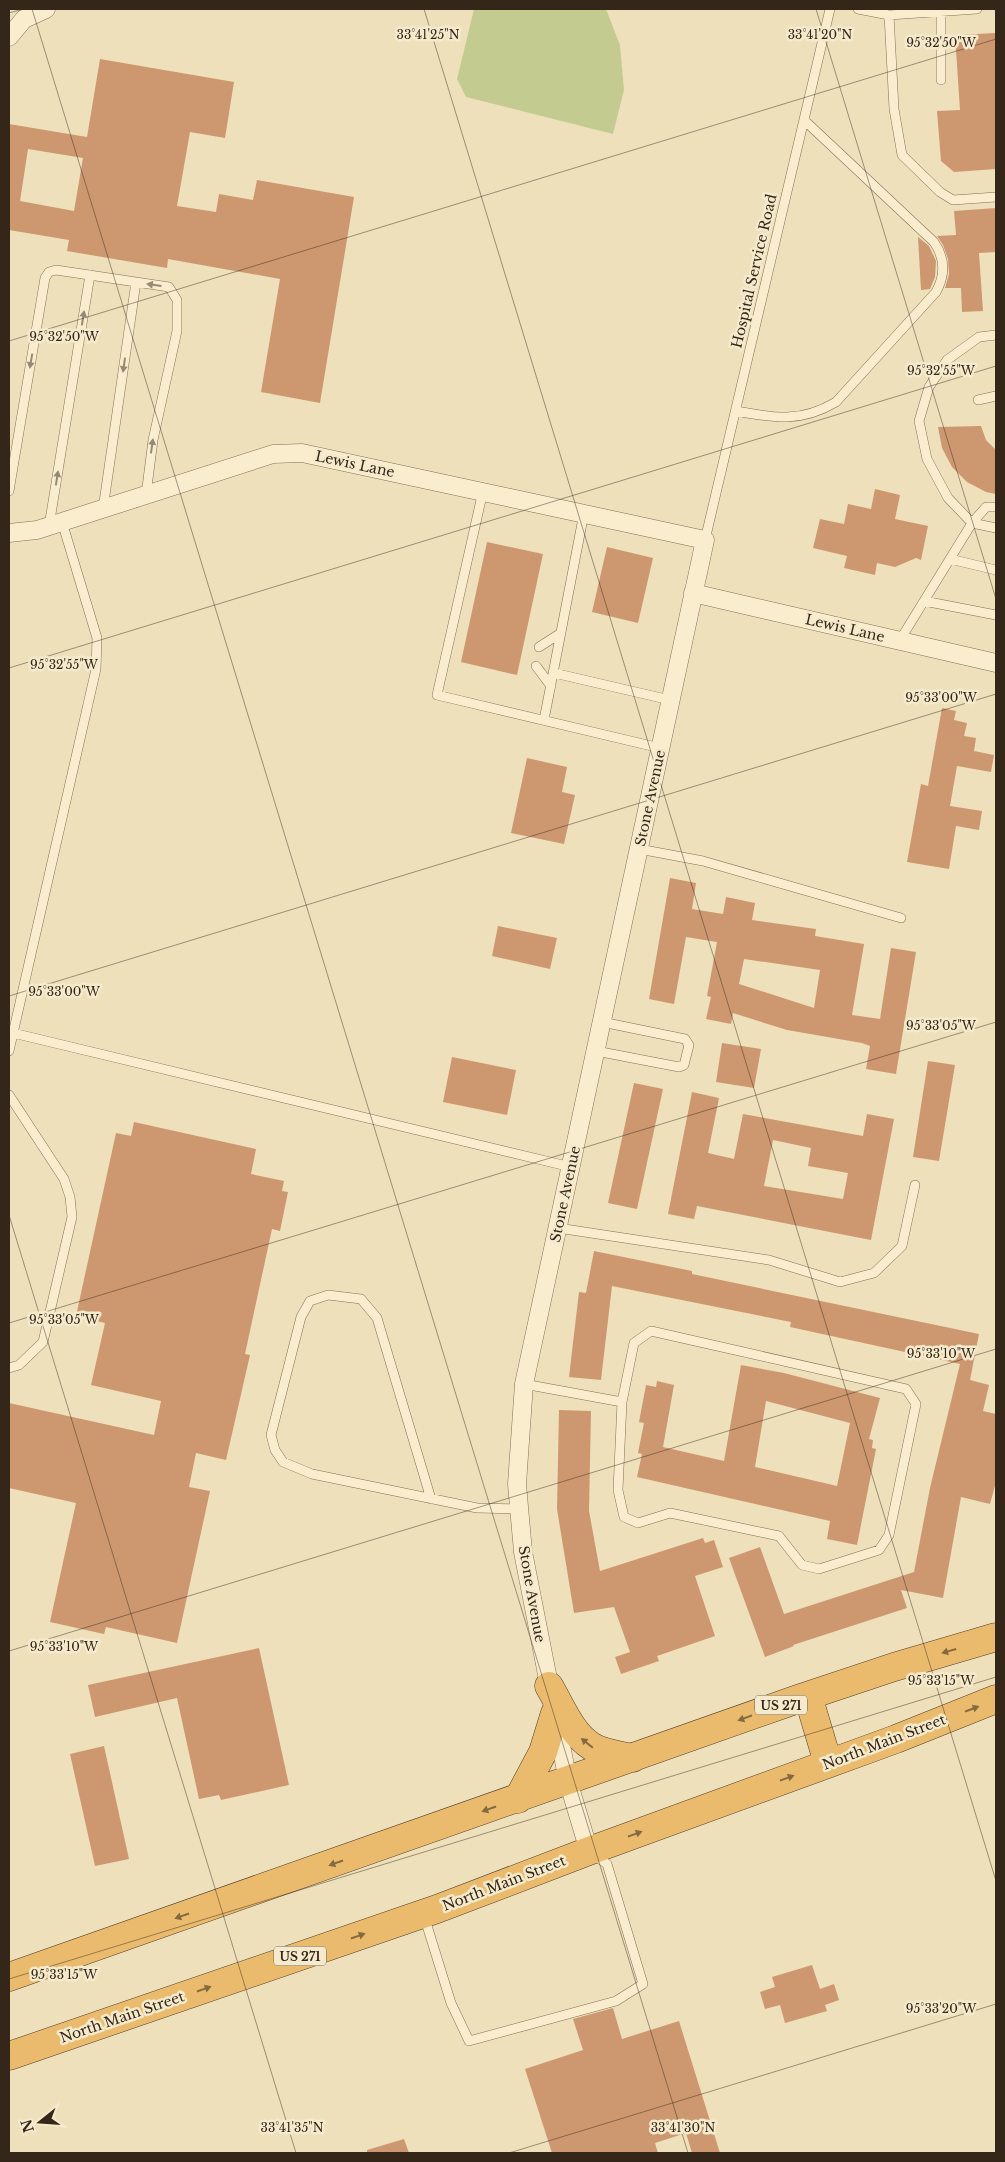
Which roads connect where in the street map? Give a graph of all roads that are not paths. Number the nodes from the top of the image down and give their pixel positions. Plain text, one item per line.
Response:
1 (46, 9) edge
2 (830, 9) edge
3 (858, 9) edge
4 (961, 9) edge
5 (977, 9) edge
6 (942, 11) junction
7 (889, 15) junction
8 (9, 37) edge
9 (941, 80) dead end
10 (804, 120) junction
11 (996, 197) edge
12 (90, 275) junction
13 (136, 282) junction
14 (996, 335) edge
15 (996, 396) edge
16 (978, 400) dead end
17 (736, 411) junction
18 (9, 491) edge
19 (483, 491) junction
20 (146, 495) junction
21 (996, 507) edge
22 (103, 509) junction
23 (584, 513) junction
24 (972, 523) junction
25 (55, 524) junction
26 (996, 528) edge
27 (9, 533) edge
28 (705, 540) junction
29 (950, 559) junction
30 (996, 570) edge
31 (694, 593) junction
32 (924, 601) junction
33 (996, 615) edge
34 (561, 633) junction
35 (900, 640) junction
36 (539, 647) dead end
37 (996, 663) edge
38 (536, 666) dead end
39 (554, 672) junction
40 (551, 686) junction
41 (670, 700) junction
42 (544, 720) junction
43 (660, 748) junction
44 (639, 849) junction
45 (901, 918) dead end
46 (602, 1022) junction
47 (13, 1033) junction
48 (9, 1050) edge
49 (596, 1051) junction
50 (9, 1095) edge
51 (571, 1167) junction
52 (915, 1185) dead end
53 (558, 1228) junction
54 (9, 1368) edge
55 (524, 1384) junction
56 (622, 1402) junction
57 (431, 1499) junction
58 (519, 1509) junction
59 (996, 1637) edge
60 (549, 1686) junction
61 (808, 1696) junction
62 (996, 1699) edge
63 (555, 1713) junction
64 (633, 1758) junction
65 (828, 1763) junction
66 (568, 1781) junction
67 (518, 1799) junction
68 (589, 1851) junction
69 (423, 1914) junction
70 (9, 1977) edge
71 (9, 2056) edge

1 - 8 street
2 - 10 lane, Hospital Service Road
3 - 7 lane
4 - 5 lane
4 - 6 lane
6 - 7 lane
6 - 9 lane
7 - 11 lane
10 - 17 lane, Hospital Service Road
10 - 17 lane
12 - 13 lane
12 -> 18 lane
25 -> 12 lane
20 -> 13 lane
13 -> 22 lane
14 - 24 lane
15 - 16 lane
17 - 28 lane, Hospital Service Road
19 - 20 street, Lewis Lane
19 - 23 street, Lewis Lane
19 - 42 lane
20 - 22 street, Lewis Lane
21 - 24 lane
22 - 25 street, Lewis Lane
23 - 28 street, Lewis Lane
23 - 34 lane
24 - 26 lane
24 - 29 lane
25 - 27 street, Lewis Lane
25 - 47 lane
28 - 31 street, Stone Avenue
29 - 30 lane
29 - 32 lane
31 - 35 street, Lewis Lane
31 - 41 street, Stone Avenue
32 - 33 lane
32 - 35 lane
34 - 36 lane
34 - 39 lane
35 - 37 street, Lewis Lane
38 - 40 lane
39 - 40 lane
39 - 41 lane
40 - 42 lane
41 - 43 street, Stone Avenue
42 - 43 lane
43 - 44 street, Stone Avenue
44 - 45 lane
44 - 46 street, Stone Avenue
46 - 49 street, Stone Avenue
46 - 49 lane
47 - 48 lane
47 - 51 lane
49 - 51 street, Stone Avenue
50 - 54 lane
51 - 53 street, Stone Avenue
52 - 53 lane
53 - 55 street, Stone Avenue
55 - 56 lane
55 - 58 street, Stone Avenue
56 - 56 lane
57 - 57 lane
57 - 58 lane
58 - 60 street, Stone Avenue
59 -> 61 highway, US 271
60 - 63 street, Stone Avenue
64 -> 60 highway
61 -> 64 highway, US 271
61 - 65 highway
65 -> 62 highway, North Main Street / US 271
63 - 66 street, Stone Avenue
63 - 67 highway
64 - 66 highway, US 271
68 -> 65 highway, North Main Street / US 271
66 - 67 highway, US 271
66 - 68 street, Stone Avenue
67 -> 70 highway, US 271
68 - 69 highway, North Main Street / US 271
68 - 69 lane
71 -> 69 highway, North Main Street / US 271

